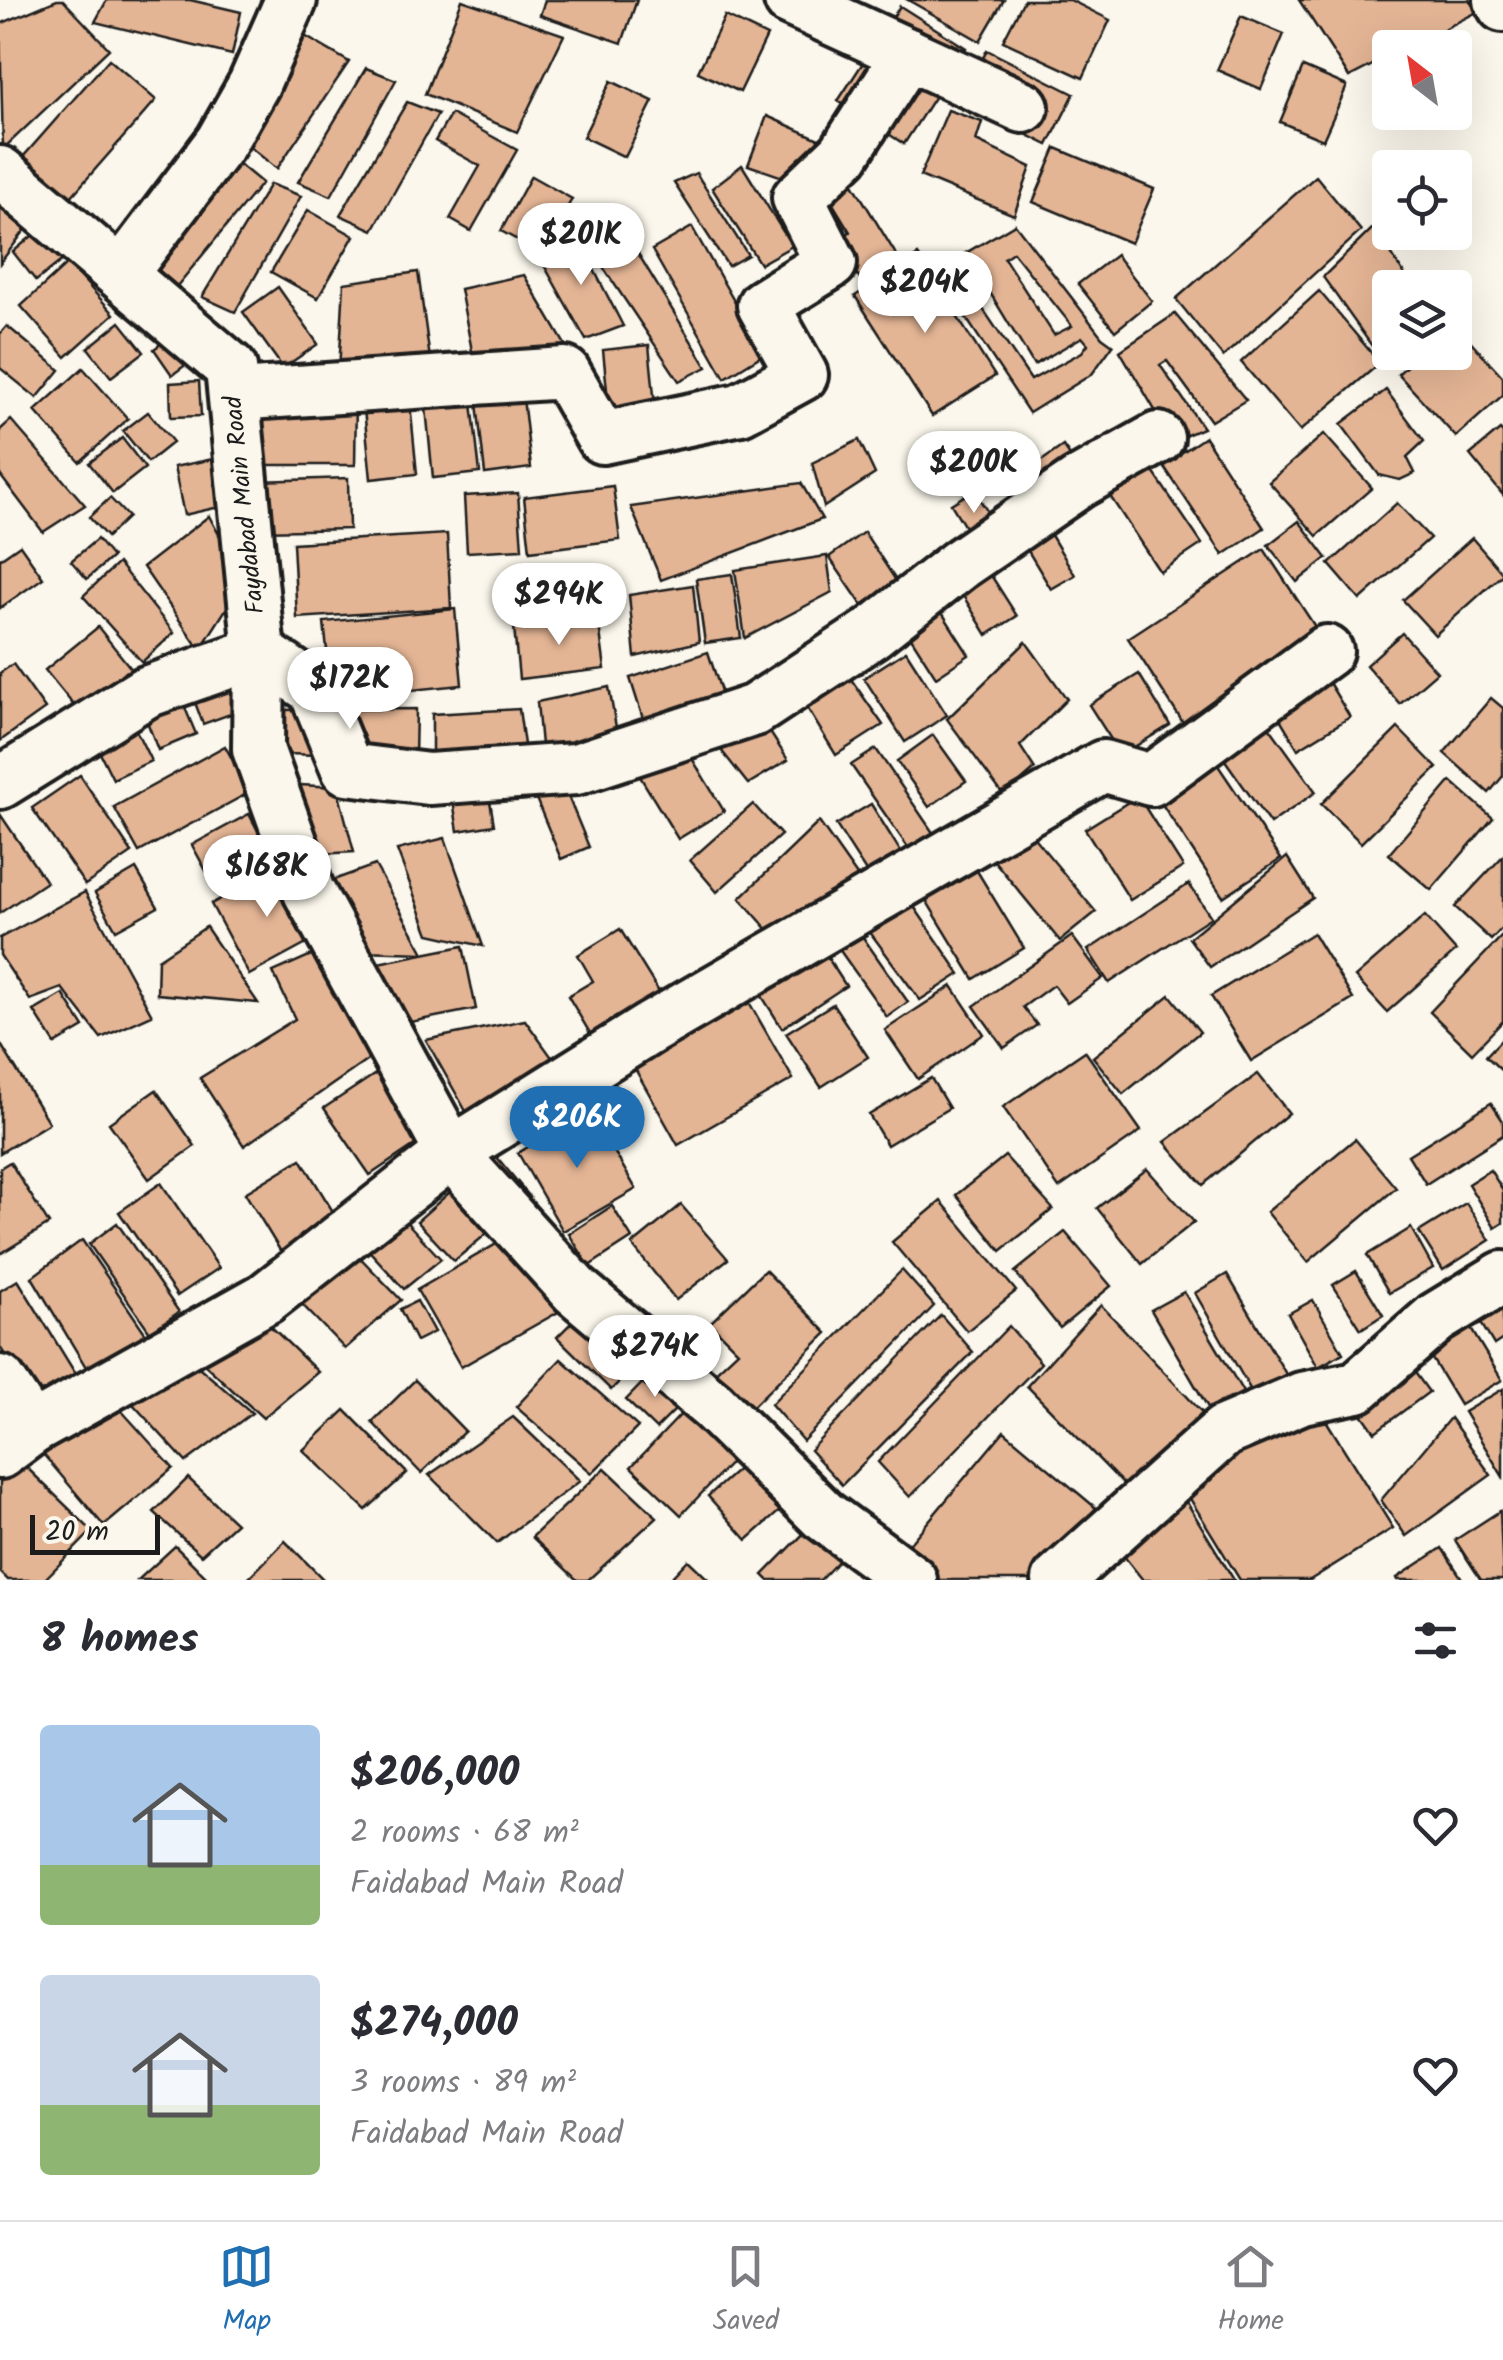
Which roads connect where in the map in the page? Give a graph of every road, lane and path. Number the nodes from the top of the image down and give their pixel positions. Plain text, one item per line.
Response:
1 (291, 0) edge
2 (790, 0) edge
3 (908, 54) junction
4 (1023, 108) dead end
5 (0, 172) edge
6 (122, 273) junction
7 (235, 396) junction
8 (1158, 438) dead end
9 (1327, 651) dead end
10 (259, 652) junction
11 (0, 784) edge
12 (452, 1153) junction
13 (1503, 1276) edge
14 (0, 1382) edge
15 (16, 1441) edge
16 (911, 1580) edge
17 (1058, 1580) edge

1 - 6 street
2 - 3 street
3 - 4 street
3 - 7 street
5 - 6 street, Faydabad Main Road
6 - 7 street, Faydabad Main Road
7 - 10 street, Faydabad Main Road
8 - 10 street
9 - 12 street
10 - 11 street
10 - 12 street, Faydabad Main Road
12 - 15 street
12 - 16 street, Faydabad Main Road
13 - 17 street
14 - 15 street

